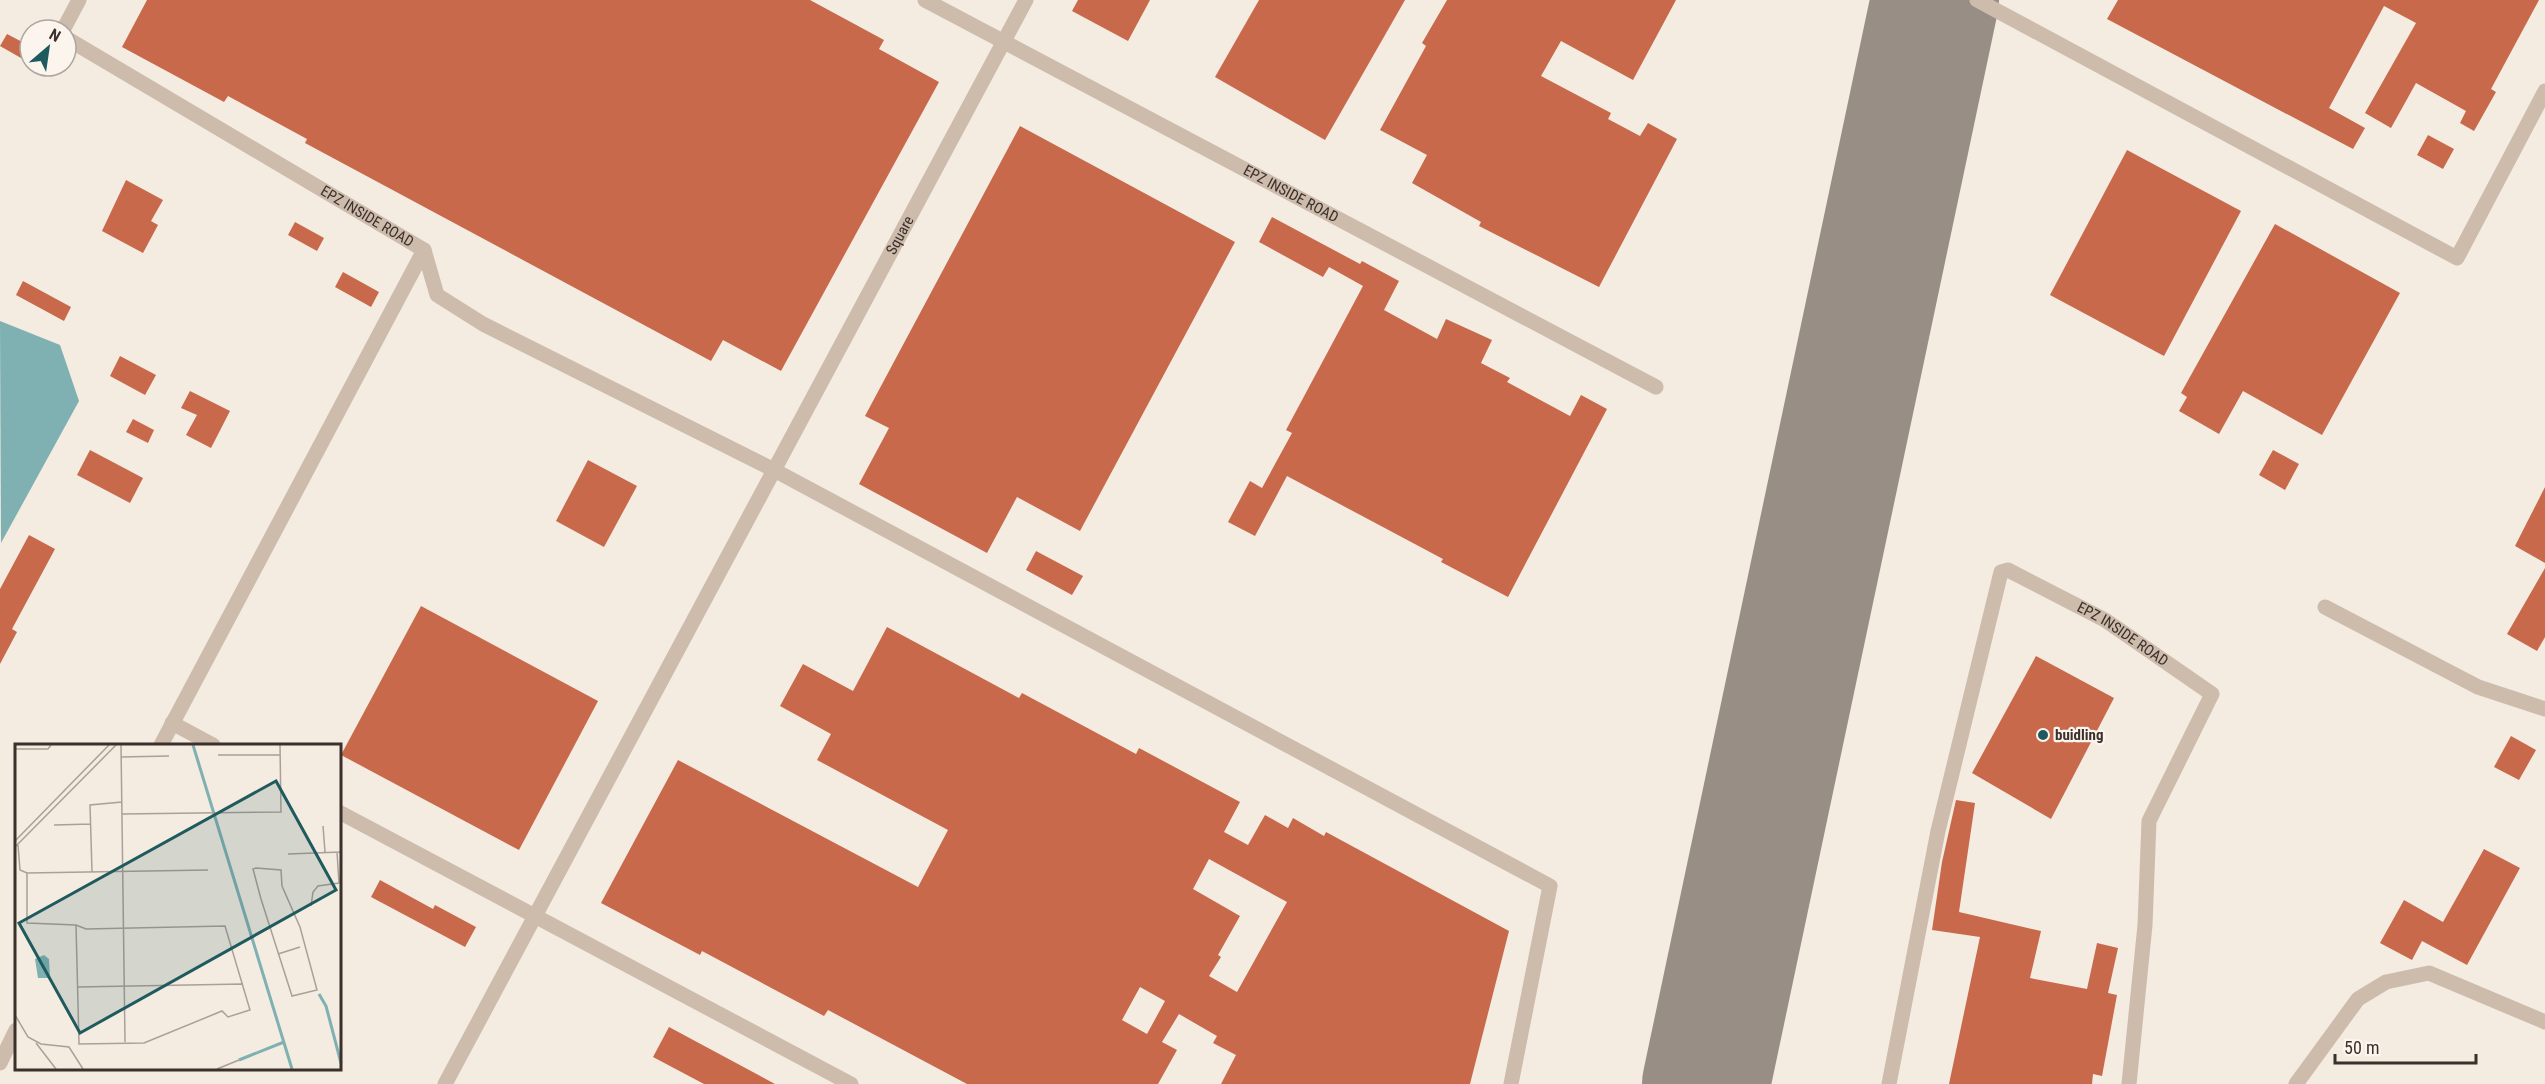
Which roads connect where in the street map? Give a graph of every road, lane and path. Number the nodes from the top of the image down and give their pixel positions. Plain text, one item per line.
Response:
1 (79, 0) edge
2 (925, 0) edge
3 (1026, 0) edge
4 (1977, 0) edge
5 (69, 18) edge
6 (1004, 42) junction
7 (78, 45) edge
8 (2545, 91) edge
9 (424, 250) junction
10 (1656, 387) dead end
11 (774, 470) junction
12 (2325, 607) dead end
13 (2545, 709) edge
14 (172, 723) junction
15 (162, 744) edge
16 (211, 744) edge
17 (340, 813) edge
18 (535, 916) junction
19 (2545, 1022) edge
20 (15, 1032) edge
21 (0, 1063) edge
22 (445, 1084) edge
23 (851, 1084) edge
24 (1511, 1084) edge
25 (1889, 1084) edge
26 (2129, 1084) edge
27 (2296, 1084) edge

1 - 5 street
2 - 6 street, EPZ INSIDE ROAD
3 - 6 street, Square
4 - 8 street
6 - 10 street, EPZ INSIDE ROAD
6 - 11 street, Square
7 - 9 street, EPZ INSIDE ROAD
9 - 11 street, EPZ INSIDE ROAD
9 - 14 street
11 - 18 street, Square
11 - 24 street, EPZ INSIDE ROAD
12 - 13 street
14 - 15 street
14 - 16 street
17 - 18 street
18 - 22 street, Square
18 - 23 street
19 - 27 street
20 - 21 street
25 - 26 street, EPZ INSIDE ROAD

